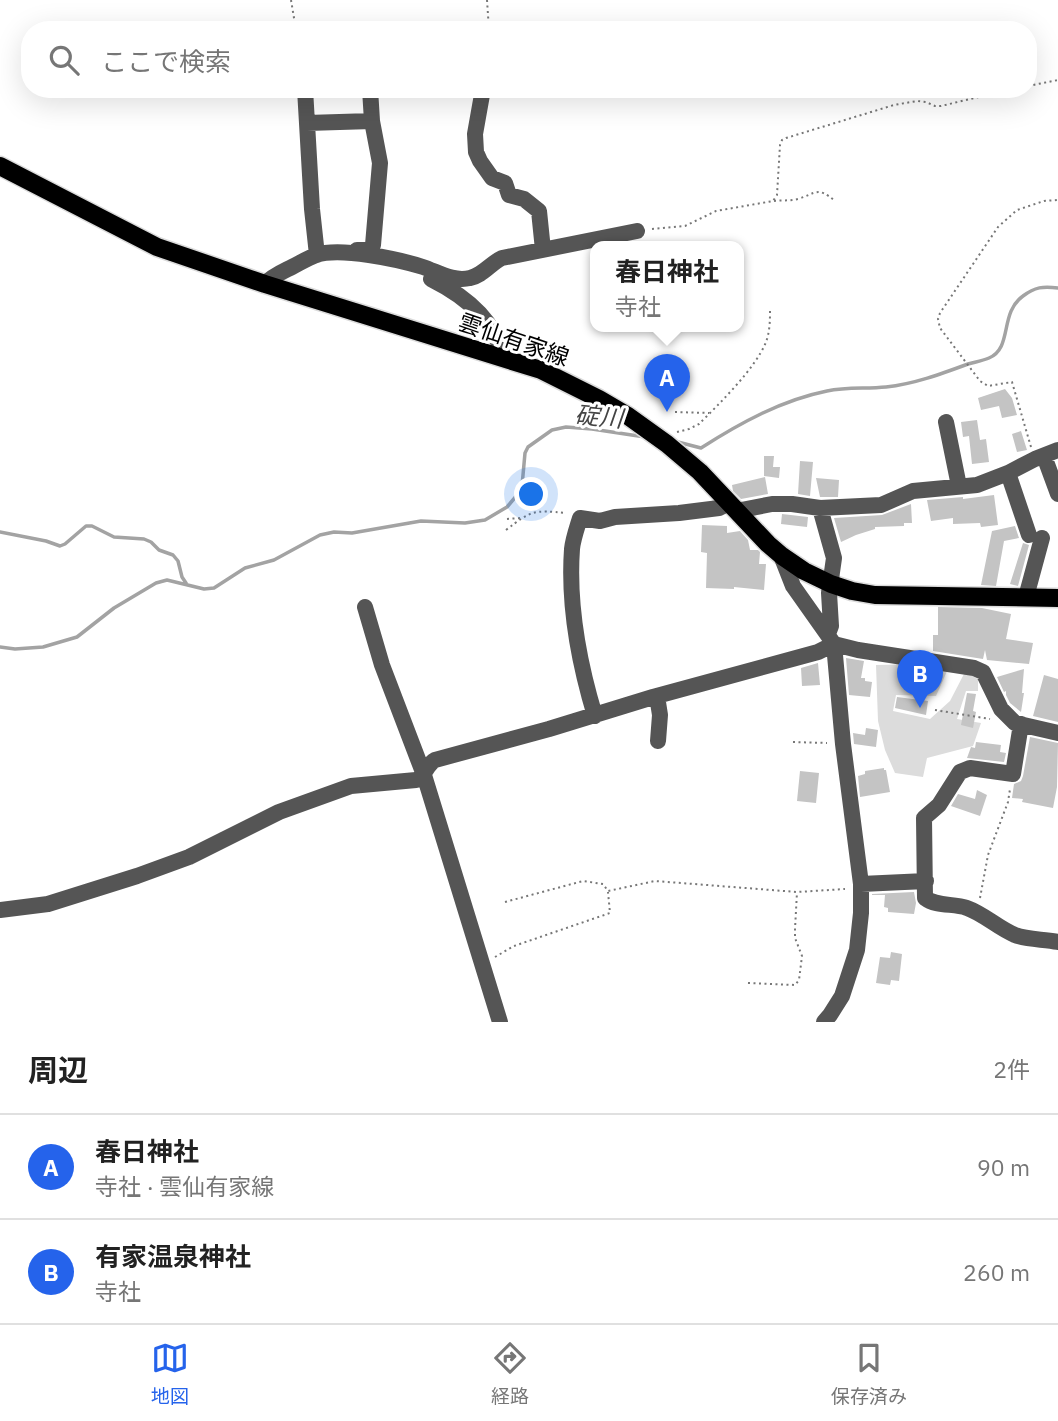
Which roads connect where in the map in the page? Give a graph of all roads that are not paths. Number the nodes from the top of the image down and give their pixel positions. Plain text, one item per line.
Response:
1 (306, 98) edge
2 (371, 98) edge
3 (481, 98) edge
4 (372, 121) junction
5 (307, 123) junction
6 (0, 166) edge
7 (637, 231) road end
8 (543, 250) junction
9 (350, 254) junction
10 (317, 255) junction
11 (398, 261) junction
12 (265, 284) junction
13 (503, 358) junction
14 (946, 422) dead end
15 (1046, 455) edge
16 (1008, 473) junction
17 (960, 486) junction
18 (1058, 494) edge
19 (733, 507) junction
20 (820, 508) junction
21 (782, 556) junction
22 (831, 584) junction
23 (1026, 597) junction
24 (1058, 598) edge
25 (365, 607) dead end
26 (831, 639) junction
27 (657, 696) junction
28 (595, 716) junction
29 (1021, 724) junction
30 (1058, 733) edge
31 (658, 741) dead end
32 (424, 775) junction
33 (926, 881) junction
34 (861, 884) junction
35 (0, 910) edge
36 (1058, 942) edge
37 (500, 1022) edge
38 (824, 1022) edge

1 - 5 street
2 - 4 street
3 - 8 street
4 - 5 street
4 - 9 street
5 - 10 street
6 - 12 main road, 雲仙有家線
7 - 8 street
8 - 11 street
9 - 10 street
9 - 11 street
10 - 12 street
11 - 13 street
12 - 13 main road, 雲仙有家線
13 - 19 main road, 雲仙有家線
14 - 17 street
15 - 16 street
15 - 18 street
16 - 17 street
16 - 23 street
17 - 20 street
19 - 20 street
19 - 21 main road, 雲仙有家線
19 - 28 street
20 - 22 street
21 - 22 main road, 雲仙有家線
21 - 26 street
22 - 23 main road, 雲仙有家線
22 - 26 street
23 - 24 main road, 雲仙有家線
25 - 32 street
26 - 27 street
26 - 29 street
26 - 34 street
27 - 28 street
27 - 31 street
28 - 32 street
29 - 30 street
29 - 33 street
32 - 35 street
32 - 37 street
33 - 34 street
33 - 36 street
34 - 38 street

